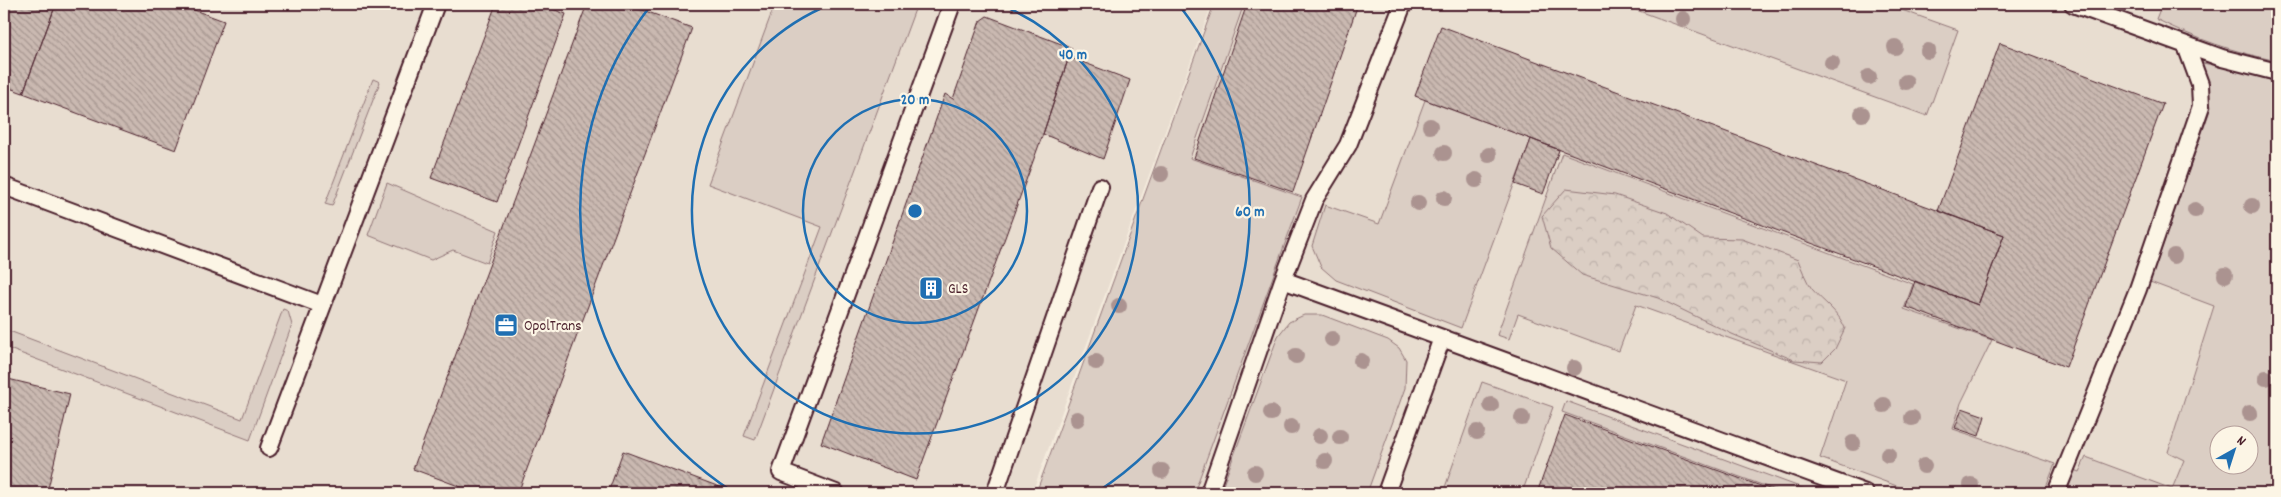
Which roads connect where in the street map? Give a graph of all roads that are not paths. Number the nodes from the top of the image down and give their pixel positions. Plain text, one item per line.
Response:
1 (436, 4) edge
2 (952, 4) edge
3 (1403, 4) edge
4 (2073, 4) edge
5 (2186, 46) junction
6 (2277, 72) edge
7 (4, 186) edge
8 (1100, 187) dead end
9 (1283, 280) junction
10 (322, 305) junction
11 (1442, 338) junction
12 (269, 448) dead end
13 (836, 493) edge
14 (995, 493) edge
15 (1209, 493) edge
16 (1386, 493) edge
17 (1865, 493) edge
18 (2056, 493) edge

1 - 10 lane
2 - 13 lane
3 - 9 lane
4 - 5 lane
5 - 6 lane
5 - 18 lane
7 - 10 lane
8 - 14 lane
9 - 11 lane
9 - 15 lane
10 - 12 lane
11 - 16 lane
11 - 17 lane

